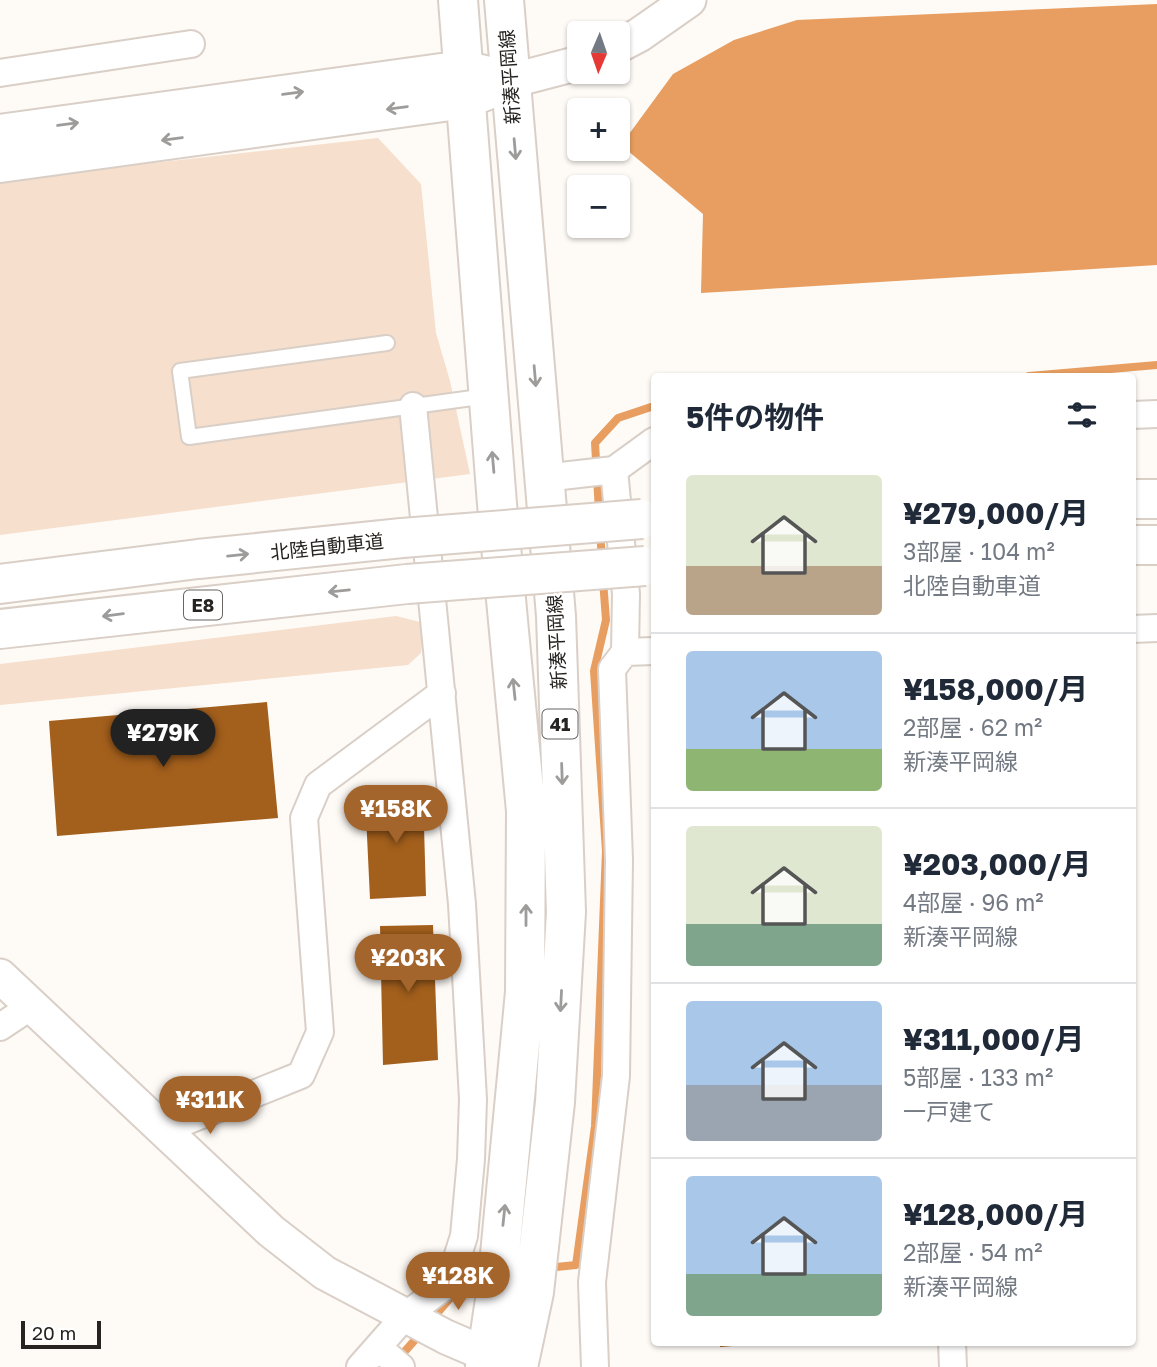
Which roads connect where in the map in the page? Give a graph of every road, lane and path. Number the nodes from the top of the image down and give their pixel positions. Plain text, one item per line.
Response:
1 (458, 0) edge
2 (503, 0) edge
3 (689, 0) edge
4 (630, 40) edge
5 (191, 44) dead end
6 (567, 67) edge
7 (0, 74) edge
8 (510, 81) junction
9 (464, 85) junction
10 (0, 134) edge
11 (0, 163) edge
12 (387, 343) dead end
13 (488, 396) junction
14 (413, 406) junction
15 (1157, 414) edge
16 (1136, 415) edge
17 (651, 443) edge
18 (614, 470) junction
19 (544, 478) junction
20 (1136, 499) edge
21 (1157, 499) edge
22 (648, 519) edge
23 (1136, 545) edge
24 (1157, 545) edge
25 (198, 559) junction
26 (650, 565) edge
27 (0, 571) edge
28 (0, 584) edge
29 (1157, 628) edge
30 (0, 629) edge
31 (1136, 629) edge
32 (651, 651) edge
33 (625, 652) junction
34 (442, 693) junction
35 (0, 976) edge
36 (33, 1005) junction
37 (0, 1027) edge
38 (164, 1130) junction
39 (405, 1316) junction
40 (952, 1346) edge
41 (388, 1356) edge
42 (502, 1364) edge
43 (360, 1367) edge
44 (595, 1367) edge
45 (953, 1367) edge

1 - 9 main road, 41
2 - 8 main road, 新湊平岡線 / 41
3 - 4 street
5 - 7 street
6 - 8 street
8 - 9 main road
8 -> 19 main road, 新湊平岡線 / 41
10 -> 9 main road
9 -> 11 main road
9 - 13 main road, 41
12 - 14 lane
13 - 14 lane
42 -> 13 main road, 41
14 - 34 street
15 - 16 street
17 - 18 street
18 - 19 street
18 - 33 street
19 -> 42 main road, 新湊平岡線 / 41
20 - 21 main road
25 -> 22 main road, 北陸自動車道, bridge
23 - 24 main road
25 - 27 main road
25 - 28 main road, 北陸自動車道
26 -> 30 main road, E8, bridge
29 - 31 street
32 - 33 street
33 - 44 street
34 - 38 street
34 - 39 street
35 - 36 street
36 - 37 street
36 - 38 street
38 - 39 street
39 - 41 street
39 - 42 street
40 - 45 street
41 - 43 street

